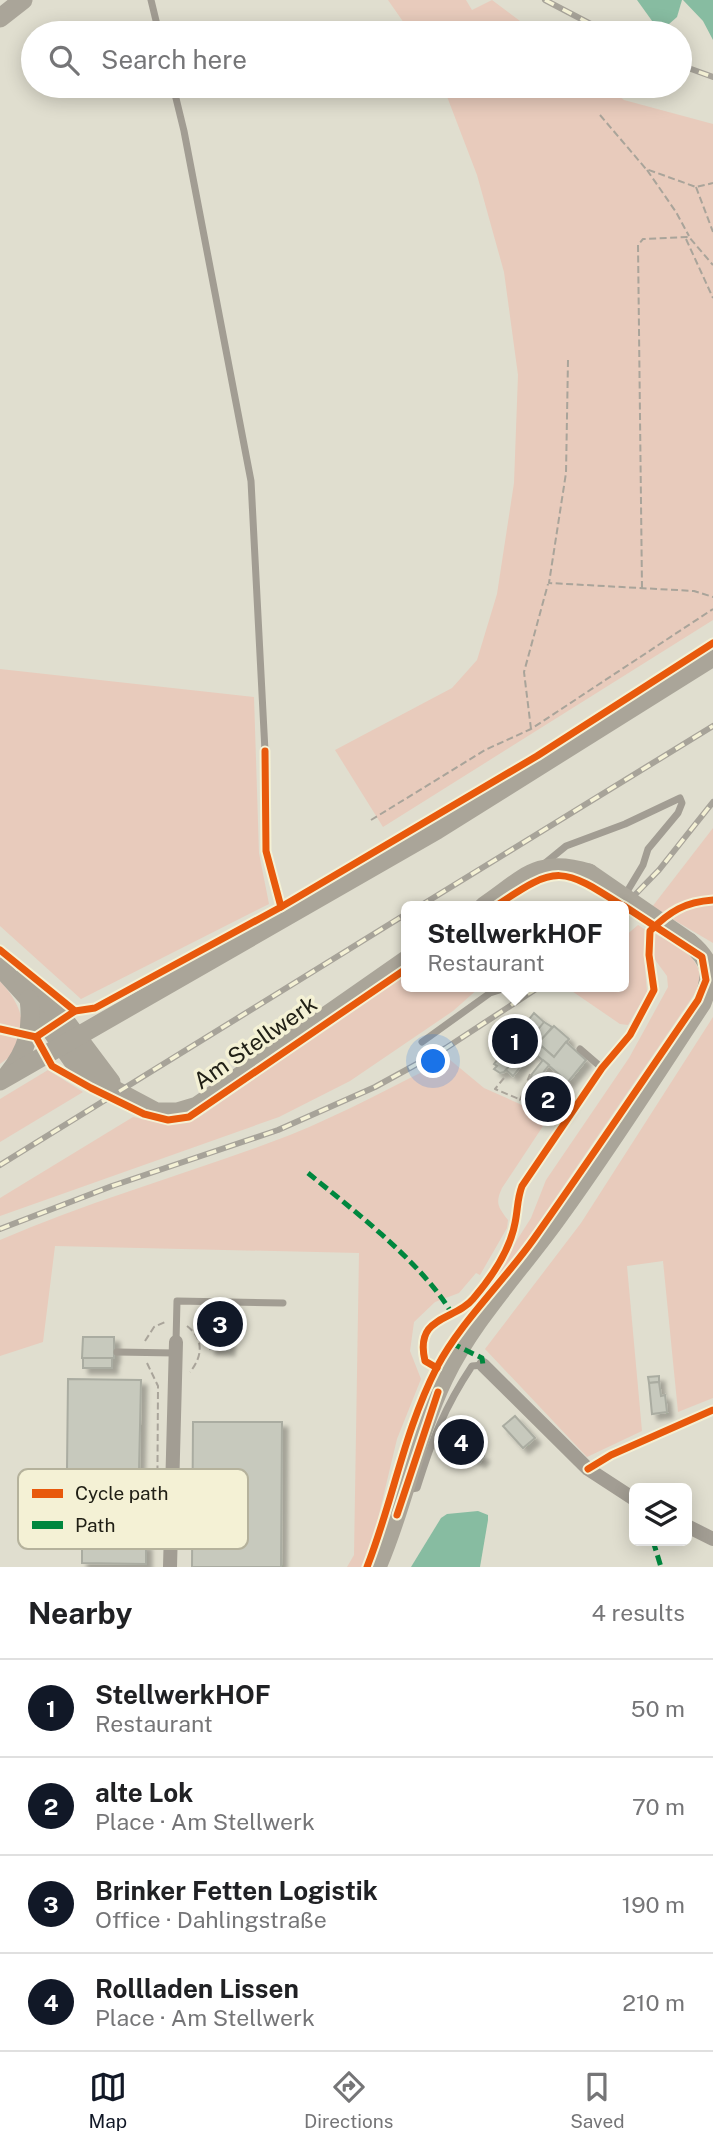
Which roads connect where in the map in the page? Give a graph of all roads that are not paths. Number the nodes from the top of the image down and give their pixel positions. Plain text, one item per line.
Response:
1 (23, 0) edge
2 (151, 0) edge
3 (0, 18) edge
4 (156, 21) edge
5 (176, 98) edge
6 (713, 657) edge
7 (265, 751) dead end
8 (536, 870) junction
9 (491, 901) edge
10 (616, 901) edge
11 (401, 964) edge
12 (0, 965) edge
13 (493, 992) edge
14 (29, 999) junction
15 (70, 1040) junction
16 (422, 1042) dead end
17 (580, 1049) dead end
18 (1, 1081) edge
19 (283, 1303) dead end
20 (176, 1348) junction
21 (117, 1352) dead end
22 (483, 1365) joint
23 (445, 1377) junction
24 (173, 1469) edge
25 (406, 1490) junction
26 (629, 1496) edge
27 (692, 1529) edge
28 (713, 1539) edge
29 (170, 1549) edge
30 (170, 1567) edge
31 (377, 1567) edge

1 - 3 street
2 - 4 lane
5 - 7 lane
6 - 15 street
8 - 9 street
8 - 10 lane
8 - 23 street, bridge
11 - 15 street, Am Stellwerk
12 - 14 street
12 - 15 street
13 - 16 lane
14 - 15 street
14 - 18 street
15 - 18 street
17 - 23 lane
19 - 20 lane
20 - 21 lane
20 - 24 street
22 - 25 lane
22 - 26 street
23 - 25 street
25 - 31 street
27 - 28 street
29 - 30 street

